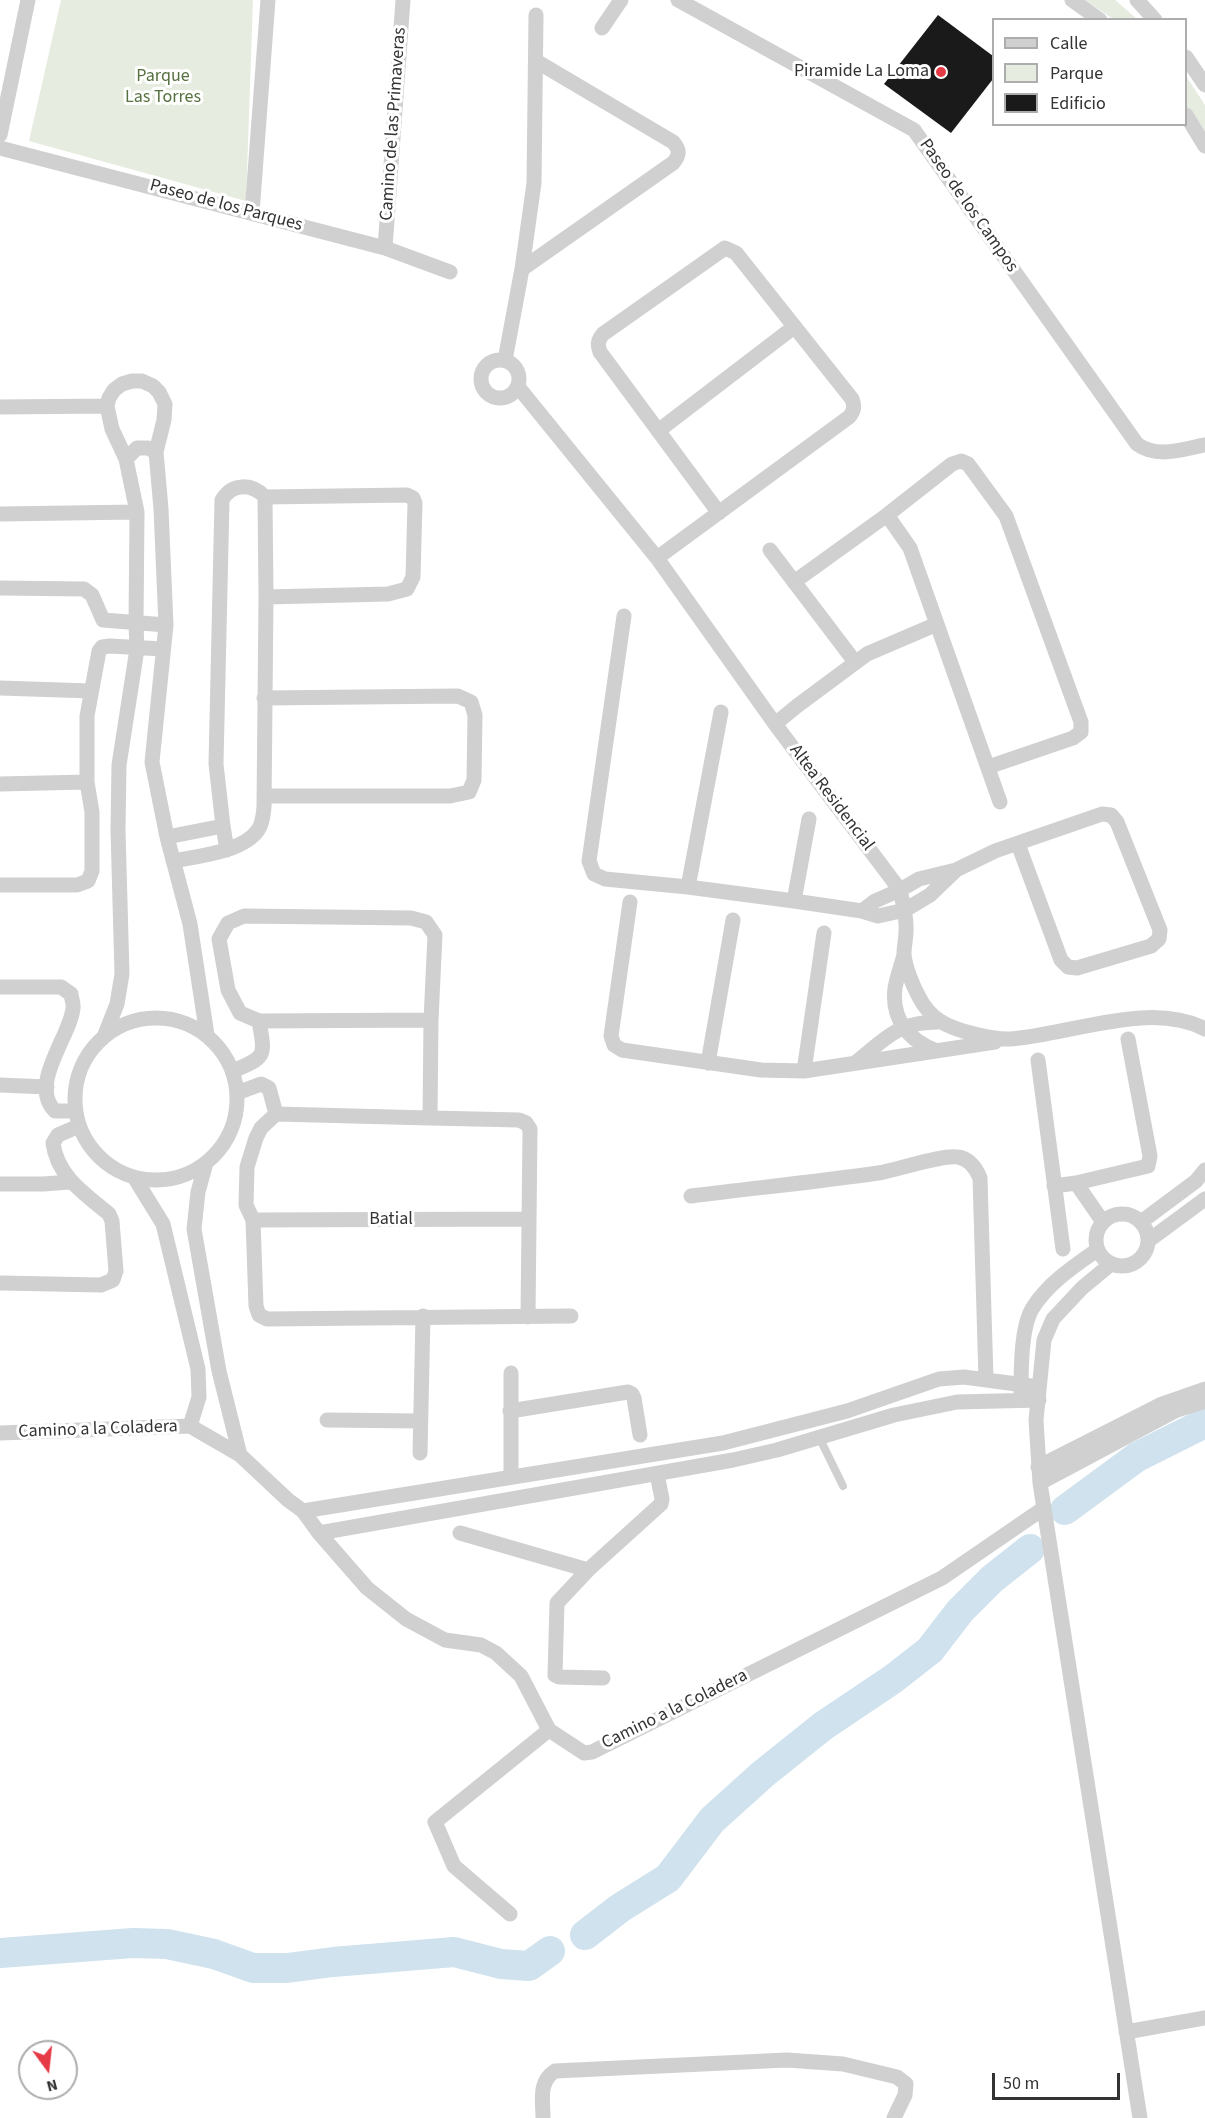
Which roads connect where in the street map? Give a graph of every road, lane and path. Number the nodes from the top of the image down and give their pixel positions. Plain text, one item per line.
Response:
1 (28, 0) edge
2 (268, 0) edge
3 (403, 0) edge
4 (621, 0) edge
5 (678, 0) edge
6 (1072, 0) edge
7 (1137, 0) edge
8 (536, 15) dead end
9 (1097, 18) edge
10 (1153, 18) edge
11 (602, 28) dead end
12 (1187, 60) edge
13 (536, 61) junction
14 (1205, 85) edge
15 (1187, 118) edge
16 (0, 135) edge
17 (1205, 146) edge
18 (0, 148) edge
19 (252, 213) junction
20 (385, 248) junction
21 (522, 269) junction
22 (450, 272) dead end
23 (794, 327) junction
24 (505, 360) junction
25 (519, 388) junction
26 (107, 406) junction
27 (0, 407) edge
28 (658, 431) junction
29 (1205, 445) edge
30 (156, 452) junction
31 (126, 459) junction
32 (265, 497) junction
33 (137, 512) junction
34 (719, 513) junction
35 (0, 514) edge
36 (887, 515) junction
37 (770, 550) dead end
38 (657, 558) junction
39 (794, 582) junction
40 (0, 588) edge
41 (266, 597) junction
42 (624, 616) dead end
43 (135, 624) junction
44 (937, 624) junction
45 (166, 626) junction
46 (137, 649) junction
47 (163, 649) junction
48 (855, 662) junction
49 (0, 688) edge
50 (91, 691) junction
51 (264, 698) junction
52 (721, 712) dead end
53 (776, 724) junction
54 (988, 767) junction
55 (87, 782) junction
56 (0, 784) edge
57 (264, 796) junction
58 (1000, 802) dead end
59 (809, 819) dead end
60 (223, 826) junction
61 (167, 837) junction
62 (1018, 844) junction
63 (227, 850) junction
64 (173, 861) junction
65 (957, 870) junction
66 (0, 885) edge
67 (688, 887) junction
68 (900, 890) junction
69 (794, 901) junction
70 (630, 902) dead end
71 (905, 910) junction
72 (862, 911) junction
73 (733, 920) dead end
74 (824, 933) dead end
75 (904, 955) junction
76 (0, 987) edge
77 (431, 1020) junction
78 (259, 1021) junction
79 (942, 1023) junction
80 (1199, 1026) edge
81 (903, 1028) junction
82 (207, 1035) junction
83 (104, 1037) junction
84 (1010, 1039) junction
85 (1128, 1039) dead end
86 (1205, 1044) edge
87 (938, 1052) junction
88 (1038, 1060) dead end
89 (708, 1062) junction
90 (855, 1063) junction
91 (233, 1071) junction
92 (804, 1071) junction
93 (0, 1085) edge
94 (47, 1087) junction
95 (237, 1093) junction
96 (276, 1114) junction
97 (430, 1118) junction
98 (77, 1119) junction
99 (206, 1163) junction
100 (134, 1177) junction
101 (1202, 1180) edge
102 (70, 1182) junction
103 (1076, 1183) junction
104 (0, 1184) edge
105 (1054, 1186) junction
106 (691, 1196) dead end
107 (1205, 1199) edge
108 (529, 1219) junction
109 (253, 1220) junction
110 (1103, 1222) junction
111 (1141, 1222) junction
112 (1148, 1241) junction
113 (1063, 1249) dead end
114 (1097, 1250) junction
115 (1111, 1264) junction
116 (0, 1283) edge
117 (423, 1316) junction
118 (571, 1316) dead end
119 (528, 1317) junction
120 (511, 1373) dead end
121 (986, 1379) junction
122 (1021, 1384) junction
123 (1205, 1389) edge
124 (1039, 1393) junction
125 (1021, 1400) junction
126 (1205, 1401) edge
127 (510, 1411) junction
128 (847, 1411) junction
129 (327, 1420) dead end
130 (1036, 1420) junction
131 (420, 1421) junction
132 (190, 1426) junction
133 (852, 1428) junction
134 (0, 1433) edge
135 (640, 1435) dead end
136 (819, 1437) junction
137 (420, 1453) dead end
138 (240, 1455) junction
139 (1038, 1467) junction
140 (657, 1474) junction
141 (511, 1477) junction
142 (495, 1479) junction
143 (1040, 1483) junction
144 (843, 1486) dead end
145 (499, 1500) junction
146 (1044, 1508) junction
147 (303, 1510) junction
148 (319, 1533) junction
149 (460, 1533) dead end
150 (588, 1570) junction
151 (603, 1678) dead end
152 (549, 1730) junction
153 (510, 1914) dead end
154 (1205, 2018) edge
155 (1126, 2032) junction
156 (543, 2118) edge
157 (894, 2118) edge
158 (1140, 2118) edge

1 - 16 street
2 - 19 street
3 - 20 street, Camino de las Primaveras
4 - 11 street
5 - 29 street, Paseo de los Campos
6 - 9 street
7 - 10 street
8 - 13 street
12 - 14 street
13 - 21 street
13 - 21 street
15 - 17 street
18 - 19 street, Paseo de los Parques
19 - 20 street, Paseo de los Parques
20 - 22 street, Paseo de los Parques
21 - 24 street
23 - 28 street
23 - 28 street
23 - 34 street
24 - 25 street
24 - 25 street
25 - 38 street, Altea Residencial
26 - 27 street
26 - 30 street
26 - 31 street
28 - 34 street
30 - 31 street
30 - 45 street
31 - 33 street
32 - 41 street
32 - 41 street
32 - 60 street
33 - 35 street
33 - 43 street
34 - 38 street
36 - 39 street
36 - 44 street
36 - 54 street
37 - 39 street
38 - 53 street, Altea Residencial
39 - 48 street
40 - 43 street
41 - 51 street
42 - 67 street
43 - 45 street
43 - 46 street
44 - 48 street
44 - 54 street
45 - 47 street
46 - 47 street
46 - 50 street
46 - 83 street
47 - 61 street
48 - 53 street
49 - 50 street
50 - 55 street
51 - 57 street
51 - 57 street
52 - 67 street
53 - 68 street, Altea Residencial
54 - 58 street
55 - 56 street
55 - 66 street
57 - 63 street
59 - 69 street
60 - 61 street
60 - 63 street
61 - 64 street
62 - 62 street
62 - 65 street
63 - 64 street
64 - 82 street
65 - 68 street
65 - 71 street
67 - 69 street
68 - 71 street, Altea Residencial
68 - 72 street
69 - 72 street
70 - 89 street
71 - 72 street
71 - 75 street, Altea Residencial
73 - 89 street
74 - 92 street
75 - 79 street, Altea Residencial
75 - 81 street
76 - 94 street
77 - 78 street
77 - 78 street
77 - 97 street
78 - 91 street
79 - 81 street
79 - 84 street, Altea Residencial
80 - 84 street, Altea Residencial
80 - 86 street, Altea Residencial
81 - 87 street
81 - 90 street
82 - 83 street
82 - 91 street
83 - 98 street
84 - 87 street
85 - 103 street
87 - 90 street
88 - 105 street
89 - 92 street
90 - 92 street
91 - 95 street
93 - 94 street
94 - 98 street
95 - 96 street
95 - 99 street
96 - 97 street
96 - 109 street
97 - 108 street
98 - 100 street
98 - 102 street
99 - 100 street
99 - 138 street
100 - 132 street
101 - 111 street
102 - 104 street
102 - 116 street
103 - 105 street
103 - 110 street
105 - 113 street
106 - 121 street
107 - 112 street
108 - 109 street, Batial
108 - 119 street
109 - 117 street
110 - 111 street
110 - 114 street
111 - 112 street
112 - 115 street
114 - 115 street
114 - 122 street
115 - 124 street
117 - 119 street
117 - 131 street
118 - 119 street
120 - 127 street
121 - 122 street
121 - 128 street
122 - 124 street
122 - 125 street
123 - 139 street
124 - 125 street
124 - 130 street
125 - 130 street
125 - 133 street
126 - 143 street
127 - 135 street
127 - 141 street
128 - 133 street
128 - 141 street
129 - 131 street
130 - 139 street
131 - 137 street
132 - 134 street, Camino a la Coladera
132 - 138 street, Camino a la Coladera
133 - 136 street
136 - 140 street
136 - 144 lane
138 - 147 street, Camino a la Coladera
139 - 143 street
140 - 145 street
140 - 150 street
141 - 142 street
142 - 145 street
142 - 147 street
143 - 146 street
145 - 148 street
146 - 152 street, Camino a la Coladera
146 - 155 street
147 - 148 street, Camino a la Coladera
148 - 152 street, Camino a la Coladera
149 - 150 street
150 - 151 street
152 - 153 street
154 - 155 street
155 - 158 street
156 - 157 street

